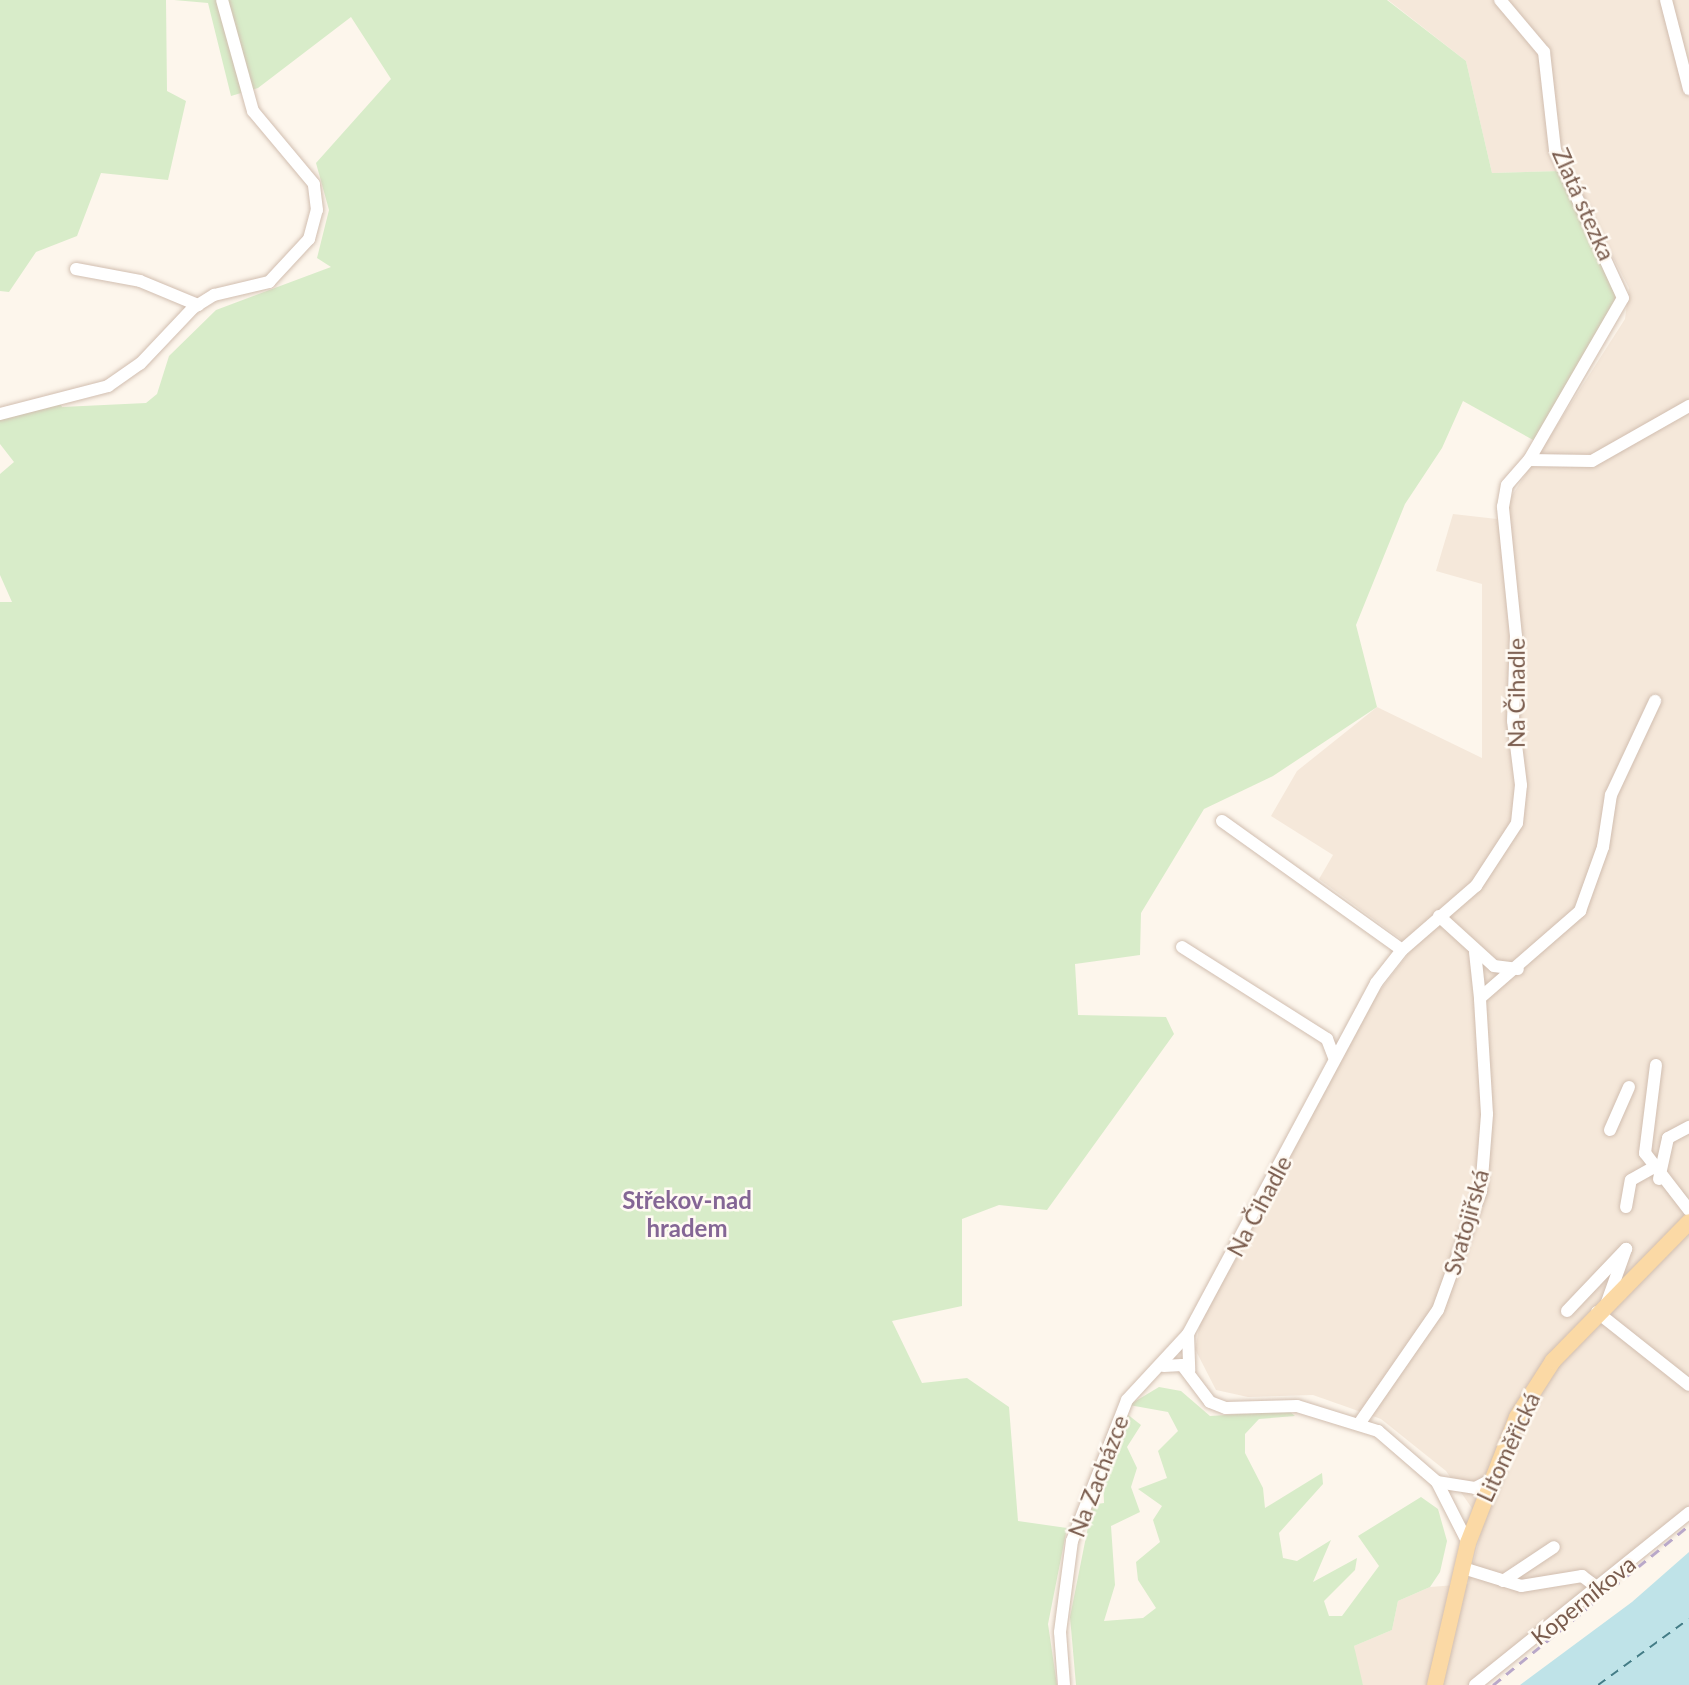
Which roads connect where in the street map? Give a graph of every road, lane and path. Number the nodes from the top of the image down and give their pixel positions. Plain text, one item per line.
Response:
1 (222, 0) edge
2 (1500, 0) edge
3 (1666, 0) edge
4 (1685, 37) edge
5 (1689, 89) edge
6 (76, 269) dead end
7 (1623, 298) joint
8 (198, 305) junction
9 (1689, 406) edge
10 (0, 414) edge
11 (1530, 460) junction
12 (1655, 701) dead end
13 (1222, 821) dead end
14 (1439, 916) junction
15 (1182, 947) dead end
16 (1402, 950) junction
17 (1475, 952) junction
18 (1518, 969) junction
19 (1480, 998) junction
20 (1334, 1057) junction
21 (1656, 1065) dead end
22 (1649, 1101) junction
23 (1689, 1127) edge
24 (1610, 1130) dead end
25 (1655, 1174) junction
26 (1626, 1208) dead end
27 (1689, 1210) edge
28 (1689, 1222) edge
29 (1602, 1307) junction
30 (1567, 1311) dead end
31 (1188, 1334) junction
32 (1176, 1350) joint
33 (1164, 1366) junction
34 (1189, 1371) junction
35 (1689, 1385) edge
36 (1361, 1421) junction
37 (1437, 1482) junction
38 (1487, 1482) junction
39 (1689, 1513) edge
40 (1468, 1543) junction
41 (1555, 1547) dead end
42 (1463, 1568) junction
43 (1503, 1581) junction
44 (1598, 1588) junction
45 (1065, 1685) edge
46 (1436, 1685) edge
47 (1475, 1685) edge

1 - 8 street
2 - 7 street, Zlatá stezka
3 - 4 street
4 - 5 street
6 - 8 street
7 - 11 street, Na Čihadle
8 - 10 street
9 - 11 street
11 - 14 street, Na Čihadle
12 - 18 street
13 - 16 street
14 - 16 street, Na Čihadle
14 - 17 street
15 - 20 street
16 - 20 street, Na Čihadle
17 - 18 street
17 - 19 street, Svatojiřská
18 - 19 street
19 - 36 street, Svatojiřská
20 - 31 street, Na Čihadle
21 - 22 street
22 - 24 street
22 - 25 street
23 - 25 street
25 - 26 street
25 - 27 street
28 - 29 main road, Litoměřická
29 - 30 street
29 - 35 street
29 - 38 main road, Litoměřická
31 - 32 street, Na Čihadle
31 - 34 street
32 - 33 street, Na Zacházce
33 - 34 street
33 - 45 street, Na Zacházce
34 - 36 street
36 - 37 street
37 - 38 street
37 - 40 street
38 - 40 main road, Litoměřická
39 - 44 street, Koperníkova
40 - 42 main road, Litoměřická
41 - 43 street
42 - 43 street
42 - 46 main road, Litoměřická
43 - 44 street
44 - 47 street, Koperníkova

